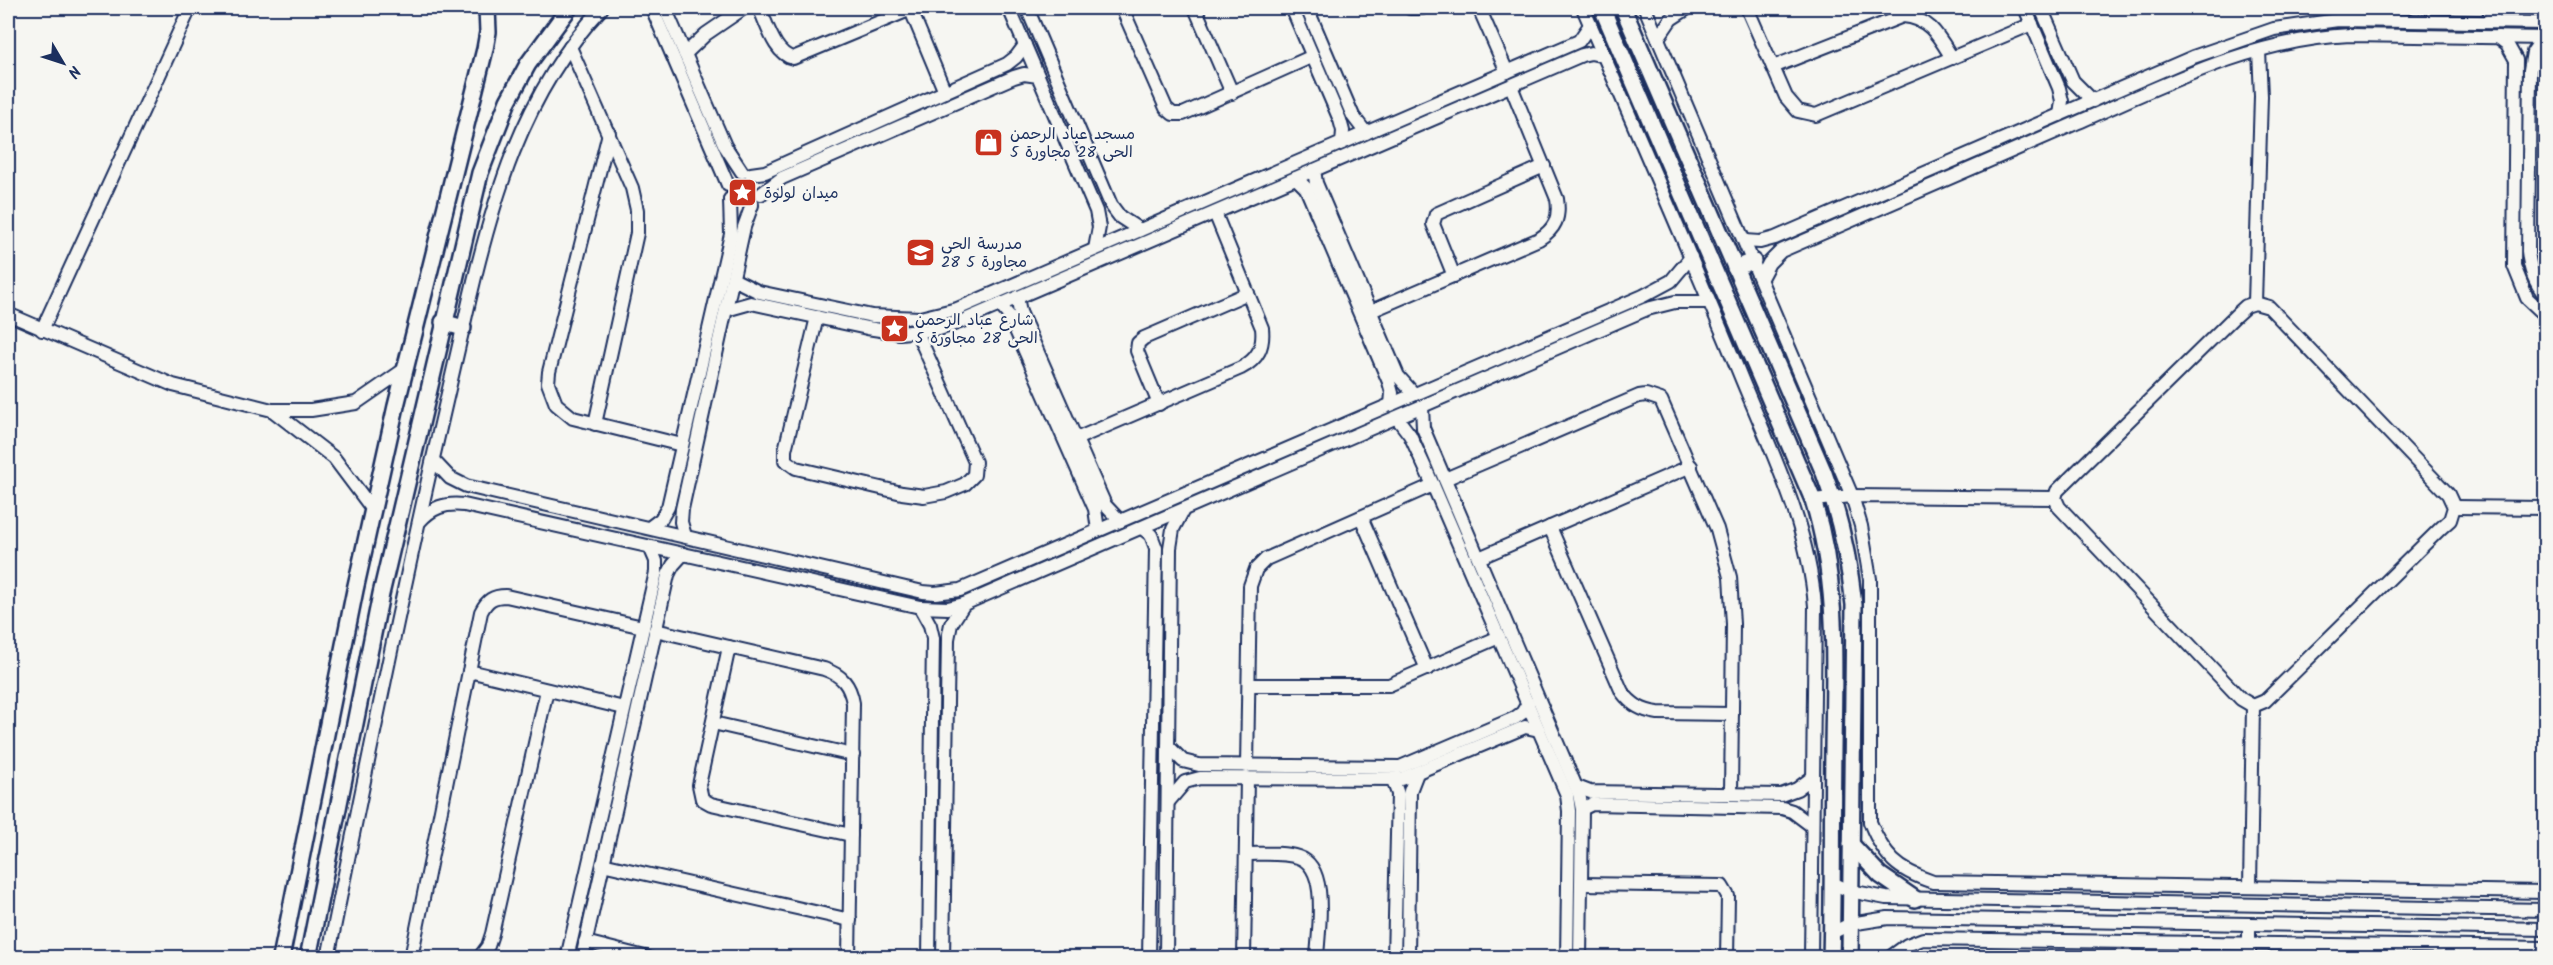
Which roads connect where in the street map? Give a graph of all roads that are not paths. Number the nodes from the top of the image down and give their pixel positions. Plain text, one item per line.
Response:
1 (190, 8) edge
2 (487, 8) edge
3 (568, 8) edge
4 (602, 8) edge
5 (652, 8) edge
6 (665, 8) edge
7 (744, 8) edge
8 (759, 8) edge
9 (911, 8) edge
10 (1009, 8) edge
11 (1027, 8) edge
12 (1122, 8) edge
13 (1195, 8) edge
14 (1292, 8) edge
15 (1307, 8) edge
16 (1410, 8) edge
17 (1422, 8) edge
18 (1479, 8) edge
19 (1583, 8) edge
20 (1602, 8) edge
21 (1623, 8) edge
22 (1645, 8) edge
23 (1688, 8) edge
24 (1747, 8) edge
25 (2025, 8) edge
26 (2041, 8) edge
27 (2471, 8) edge
28 (2488, 8) edge
29 (2465, 22) junction
30 (2496, 22) junction
31 (2546, 23) edge
32 (2032, 24) junction
33 (1590, 25) junction
34 (2498, 37) junction
35 (1658, 38) junction
36 (2544, 38) edge
37 (1025, 45) junction
38 (570, 47) junction
39 (2259, 51) junction
40 (686, 54) junction
41 (1313, 56) junction
42 (1604, 56) junction
43 (1952, 58) junction
44 (1773, 68) junction
45 (1507, 72) junction
46 (1038, 76) junction
47 (1511, 86) junction
48 (945, 92) junction
49 (2529, 92) junction
50 (1232, 93) junction
51 (2516, 93) junction
52 (2093, 100) junction
53 (2060, 115) junction
54 (609, 133) junction
55 (1366, 133) junction
56 (1342, 143) junction
57 (1544, 166) junction
58 (454, 170) junction
59 (1314, 170) junction
60 (480, 173) junction
61 (747, 173) junction
62 (1296, 178) junction
63 (728, 185) junction
64 (761, 194) junction
65 (730, 199) junction
66 (752, 205) junction
67 (1215, 213) junction
68 (1140, 230) junction
69 (1745, 241) junction
70 (1095, 249) junction
71 (1691, 257) junction
72 (1754, 261) junction
73 (1735, 268) junction
74 (1454, 276) junction
75 (1761, 278) junction
76 (733, 279) junction
77 (1248, 293) junction
78 (2546, 296) edge
79 (1017, 297) junction
80 (1709, 302) junction
81 (2255, 303) junction
82 (1000, 304) junction
83 (726, 310) junction
84 (1371, 311) junction
85 (8, 314) edge
86 (2546, 316) edge
87 (817, 317) junction
88 (443, 322) junction
89 (463, 328) junction
90 (42, 330) junction
91 (917, 333) junction
92 (405, 369) junction
93 (1414, 394) junction
94 (1159, 404) junction
95 (1391, 405) junction
96 (1422, 407) junction
97 (272, 410) junction
98 (1397, 418) junction
99 (595, 424) junction
100 (1426, 436) junction
101 (1076, 439) junction
102 (1311, 439) junction
103 (1414, 442) junction
104 (682, 445) junction
105 (1318, 452) junction
106 (433, 460) junction
107 (1691, 466) junction
108 (1445, 479) junction
109 (1433, 485) junction
110 (1852, 496) junction
111 (1833, 498) junction
112 (2055, 498) junction
113 (1813, 500) junction
114 (2454, 507) junction
115 (2546, 508) edge
116 (373, 510) junction
117 (1183, 510) junction
118 (1361, 517) junction
119 (1120, 521) junction
120 (419, 522) junction
121 (1550, 527) junction
122 (649, 528) junction
123 (1142, 528) junction
124 (1098, 530) junction
125 (685, 536) junction
126 (650, 547) junction
127 (683, 554) junction
128 (1479, 558) junction
129 (662, 573) junction
130 (845, 574) junction
131 (841, 590) junction
132 (964, 604) junction
133 (920, 607) junction
134 (649, 629) junction
135 (1499, 637) junction
136 (729, 647) junction
137 (1427, 669) junction
138 (469, 671) junction
139 (1248, 685) junction
140 (547, 690) junction
141 (1528, 703) junction
142 (2253, 706) junction
143 (624, 708) junction
144 (1732, 714) junction
145 (713, 723) junction
146 (1539, 730) junction
147 (1168, 746) junction
148 (853, 755) junction
149 (1247, 772) junction
150 (1417, 773) junction
151 (1813, 777) junction
152 (1393, 780) junction
153 (1577, 787) junction
154 (1731, 794) junction
155 (1167, 802) junction
156 (1581, 809) junction
157 (1812, 826) junction
158 (851, 835) junction
159 (1851, 844) junction
160 (1246, 854) junction
161 (602, 864) junction
162 (1990, 882) junction
163 (1581, 884) junction
164 (1832, 884) junction
165 (2244, 887) junction
166 (2264, 887) junction
167 (1850, 891) junction
168 (2546, 892) edge
169 (1886, 898) junction
170 (1915, 899) junction
171 (1990, 900) junction
172 (2237, 904) junction
173 (2264, 905) junction
174 (2546, 909) edge
175 (1888, 918) junction
176 (850, 920) junction
177 (1991, 920) junction
178 (1850, 924) junction
179 (2249, 924) junction
180 (1574, 927) junction
181 (2546, 929) edge
182 (1832, 933) junction
183 (1990, 940) junction
184 (585, 942) junction
185 (2249, 944) junction
186 (2546, 948) edge
187 (281, 957) edge
188 (308, 957) edge
189 (328, 957) edge
190 (411, 957) edge
191 (479, 957) edge
192 (567, 957) edge
193 (582, 957) edge
194 (649, 957) edge
195 (849, 957) edge
196 (929, 957) edge
197 (943, 957) edge
198 (1149, 957) edge
199 (1166, 957) edge
200 (1244, 957) edge
201 (1317, 957) edge
202 (1395, 957) edge
203 (1408, 957) edge
204 (1567, 957) edge
205 (1580, 957) edge
206 (1727, 957) edge
207 (1811, 957) edge
208 (1831, 957) edge
209 (1850, 957) edge
210 (1889, 957) edge
211 (2249, 957) edge

1 - 90 street
2 - 58 street
3 - 60 street
4 - 38 street
5 - 63 street
6 - 40 street
7 - 40 street
8 - 9 street
9 - 48 street
10 - 37 street
11 - 68 street
12 - 50 street
13 - 50 street
14 - 41 street
15 - 55 street
16 - 17 street
18 - 45 street
19 - 33 street
20 - 113 street
21 - 73 street
22 - 35 street
23 - 35 street
24 - 44 street
25 - 32 street
26 - 52 street
27 - 29 street
28 - 30 street
29 - 30 street
29 - 52 street
30 - 31 street
32 - 43 street
32 - 53 street
33 - 42 street
33 - 45 street
34 - 36 street
34 - 39 street
34 - 51 street
35 - 69 street
36 - 49 street
37 - 46 street
37 - 48 street
38 - 54 street
38 - 89 street
39 - 75 street
39 - 81 street
40 - 61 street
41 - 50 street
41 - 56 street
42 - 47 street
42 - 71 street
43 - 44 street
43 - 44 street
45 - 55 street
46 - 64 street
46 - 70 street
47 - 57 street
47 - 59 street
48 - 61 street
49 - 51 street
49 - 78 street
51 - 86 street
52 - 53 street
53 - 69 street
54 - 99 street
54 - 99 street
55 - 56 street
56 - 68 street
57 - 74 street
57 - 74 street
58 - 60 street
58 - 92 street
59 - 62 street
59 - 84 street
60 - 88 street
61 - 63 street
61 - 64 street
62 - 67 street
62 - 95 street
63 - 65 street
64 - 66 street
65 - 66 street
65 - 104 street
66 - 76 street
67 - 77 street
67 - 79 street
68 - 70 street
69 - 72 street
70 - 76 street
71 - 80 street
71 - 93 street
72 - 73 street
72 - 75 street
73 - 111 street
74 - 84 street
75 - 110 street
76 - 83 street
77 - 94 street
77 - 94 street
79 - 82 street
79 - 101 street
80 - 96 street
80 - 151 street
81 - 112 street
81 - 114 street
82 - 91 street
82 - 124 street
83 - 87 street
83 - 125 street
84 - 93 street
85 - 90 street
87 - 91 street
87 - 91 street
88 - 89 street
88 - 188 street
89 - 106 street
90 - 97 street
92 - 97 street
92 - 116 street
93 - 95 street
94 - 101 street
95 - 102 street
96 - 98 street
96 - 100 street
97 - 116 street
98 - 103 street
98 - 105 street
99 - 104 street
100 - 103 street
100 - 108 street
101 - 119 street
102 - 105 street
102 - 119 street
103 - 109 street
104 - 122 street
105 - 117 street
106 - 120 street
106 - 122 street
107 - 108 street
107 - 121 street
107 - 144 street
108 - 128 street
109 - 118 street
109 - 135 street
110 - 111 street
110 - 112 street
110 - 162 street
111 - 113 street
111 - 159 street
112 - 142 street
113 - 164 street
114 - 115 street
114 - 142 street
116 - 187 street
117 - 123 street
117 - 147 street
118 - 137 street
118 - 139 street
119 - 124 street
120 - 126 street
120 - 189 street
121 - 128 street
121 - 144 street
122 - 125 street
123 - 132 street
123 - 198 street
124 - 130 street
125 - 130 street
126 - 127 street
126 - 129 street
127 - 129 street
127 - 131 street
128 - 153 street
129 - 134 street
130 - 131 street
131 - 133 street
132 - 133 street
132 - 197 street
133 - 196 street
134 - 136 street
134 - 138 street
134 - 143 street
134 - 161 street
135 - 137 street
135 - 141 street
136 - 145 street
136 - 148 street
137 - 139 street
138 - 140 street
138 - 190 street
139 - 149 street
140 - 143 street
140 - 191 street
141 - 146 street
141 - 149 street
142 - 165 street
143 - 192 street
144 - 154 street
145 - 148 street
145 - 158 street
146 - 150 street
146 - 180 street
147 - 149 street
147 - 155 street
148 - 158 street
149 - 152 street
149 - 155 street
149 - 160 street
150 - 152 street
150 - 203 street
151 - 154 street
151 - 157 street
152 - 202 street
153 - 154 street
153 - 156 street
155 - 199 street
156 - 157 street
156 - 163 street
157 - 207 street
158 - 176 street
159 - 167 street
159 - 170 street
160 - 200 street
160 - 201 street
161 - 176 street
161 - 184 street
162 - 165 street
162 - 171 street
163 - 180 street
163 - 206 street
164 - 167 street
164 - 182 street
165 - 166 street
165 - 172 street
166 - 168 street
166 - 173 street
167 - 169 street
167 - 178 street
169 - 170 street
169 - 175 street
170 - 171 street
171 - 172 street
172 - 173 street
173 - 174 street
175 - 177 street
175 - 178 street
176 - 195 street
177 - 179 street
177 - 183 street
178 - 182 street
178 - 209 street
179 - 181 street
179 - 185 street
180 - 204 street
180 - 205 street
182 - 208 street
183 - 185 street
183 - 210 street
184 - 193 street
184 - 194 street
185 - 186 street
185 - 211 street

